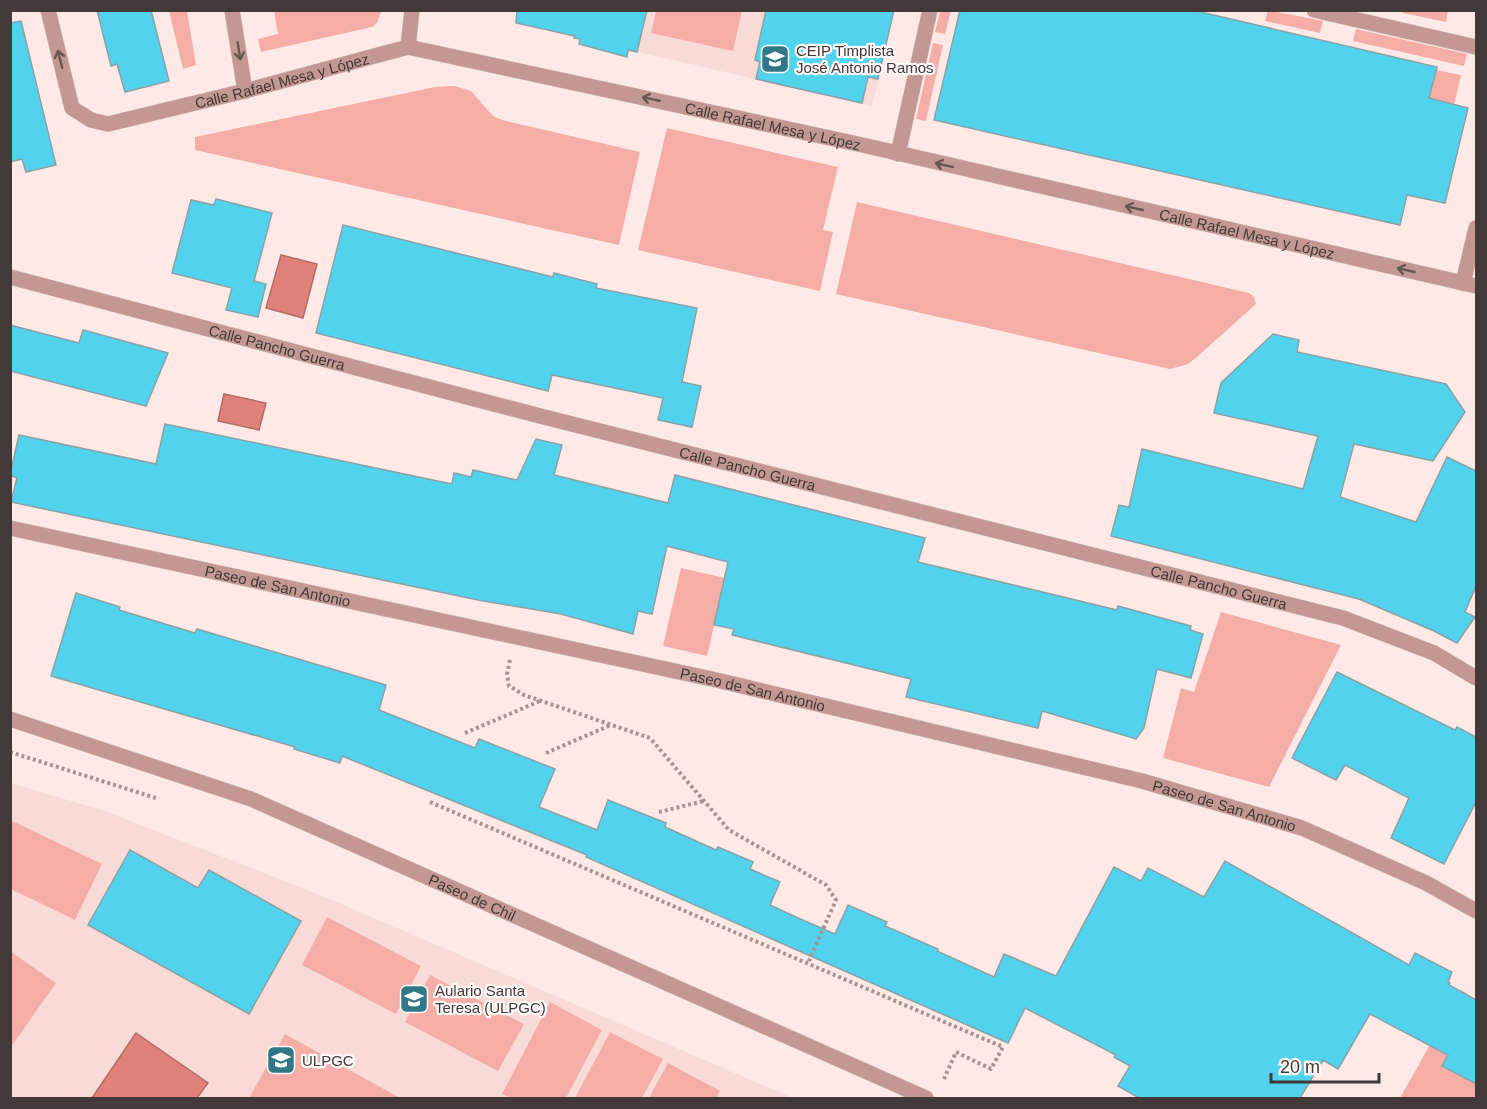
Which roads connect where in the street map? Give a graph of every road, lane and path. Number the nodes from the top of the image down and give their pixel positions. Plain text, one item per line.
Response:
1 (48, 10) edge
2 (232, 10) edge
3 (412, 10) edge
4 (930, 10) edge
5 (1314, 10) edge
6 (408, 47) junction
7 (1476, 47) edge
8 (246, 91) junction
9 (898, 154) junction
10 (1476, 228) edge
11 (10, 277) edge
12 (1470, 284) edge
13 (10, 528) edge
14 (515, 636) junction
15 (1476, 678) edge
16 (541, 701) junction
17 (10, 719) edge
18 (611, 724) junction
19 (465, 733) dead end
20 (546, 753) dead end
21 (704, 801) junction
22 (430, 802) dead end
23 (659, 812) dead end
24 (1476, 911) edge
25 (808, 963) junction
26 (940, 1089) dead end
27 (926, 1098) edge

8 -> 1 street, Calle Rafael Mesa y López
2 -> 8 street
3 - 6 street
4 - 9 street
5 - 7 street
6 - 8 street, Calle Rafael Mesa y López
9 -> 6 street, Calle Rafael Mesa y López
12 -> 9 street, Calle Rafael Mesa y López
10 - 12 street
11 - 15 street, Calle Pancho Guerra
13 - 14 street, Paseo de San Antonio
14 - 16 path
14 - 24 street, Paseo de San Antonio
16 - 18 path
16 - 19 path
17 - 27 street, Paseo de Chil
18 - 20 path
18 - 21 path
21 - 23 path
21 - 25 path
22 - 25 path
25 - 26 path

